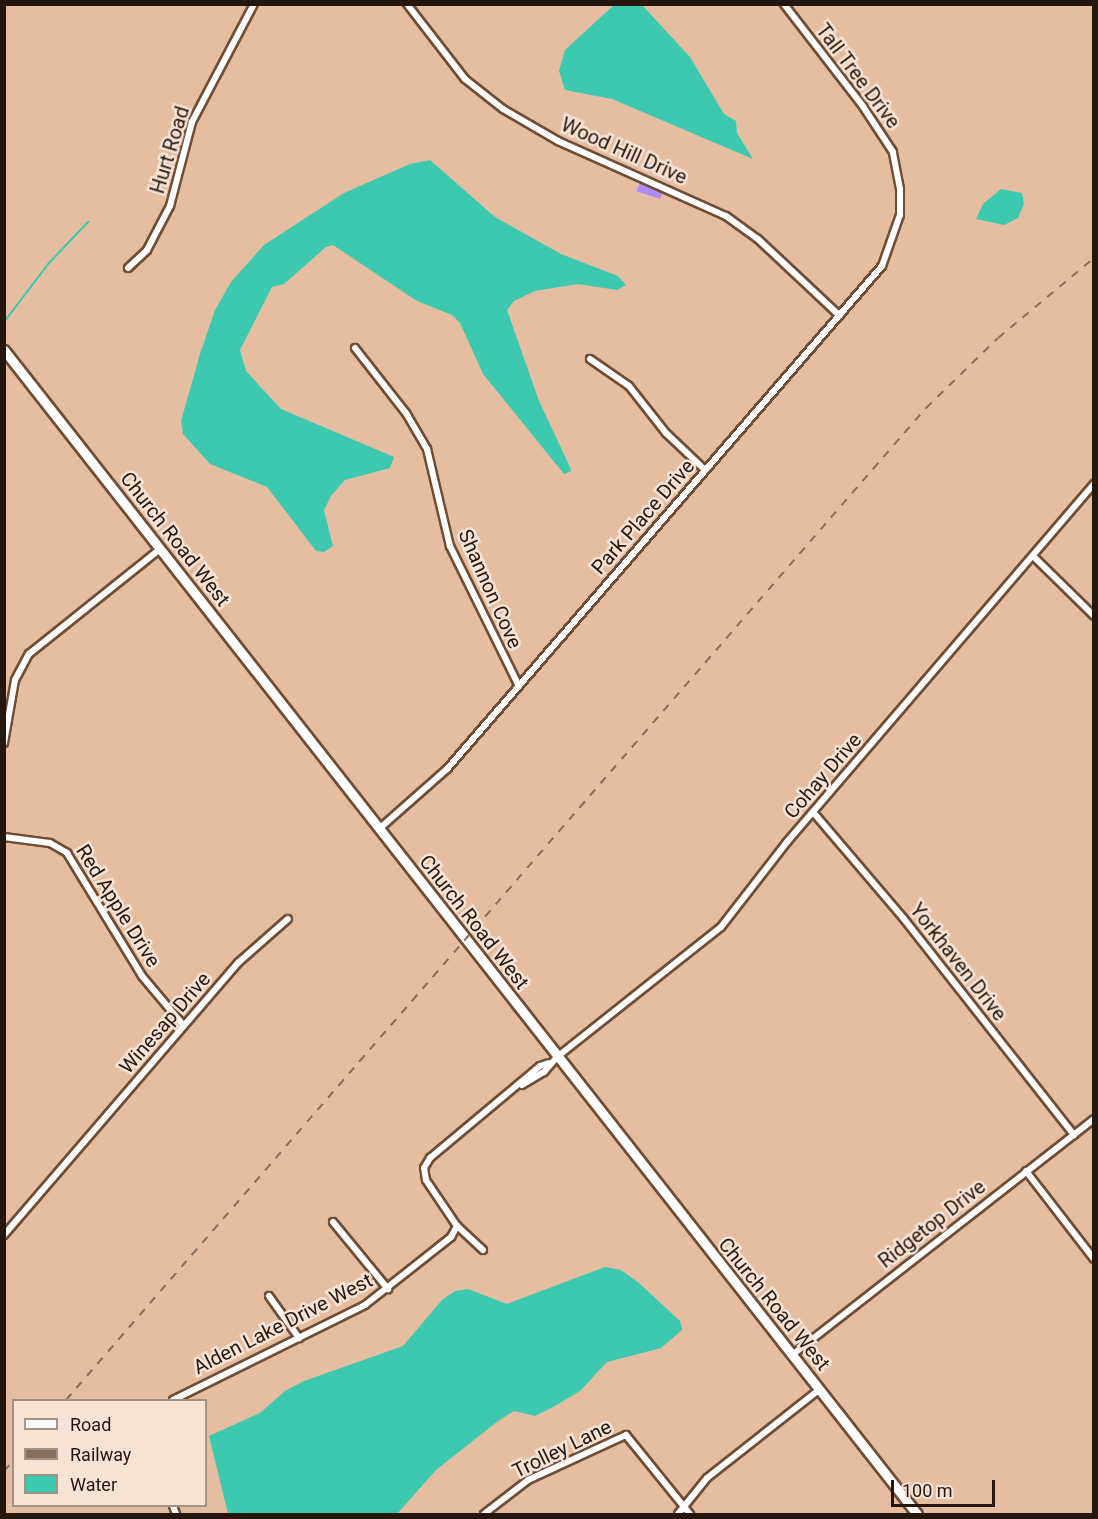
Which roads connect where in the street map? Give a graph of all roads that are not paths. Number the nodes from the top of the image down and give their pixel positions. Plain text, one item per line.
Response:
1 (254, 4) edge
2 (407, 4) edge
3 (784, 4) edge
4 (900, 207) joint
5 (128, 268) dead end
6 (840, 316) junction
7 (355, 348) dead end
8 (4, 350) edge
9 (590, 359) dead end
10 (705, 470) junction
11 (1094, 484) edge
12 (160, 549) junction
13 (1034, 557) junction
14 (1094, 616) edge
15 (519, 686) junction
16 (4, 743) edge
17 (813, 812) junction
18 (379, 829) junction
19 (4, 837) edge
20 (288, 919) dead end
21 (184, 1026) junction
22 (553, 1060) junction
23 (1094, 1119) edge
24 (1074, 1135) junction
25 (1026, 1172) junction
26 (333, 1222) dead end
27 (457, 1226) junction
28 (4, 1235) edge
29 (483, 1250) dead end
30 (1094, 1259) edge
31 (388, 1289) junction
32 (269, 1296) dead end
33 (299, 1338) junction
34 (792, 1355) junction
35 (819, 1390) junction
36 (177, 1399) edge
37 (684, 1507) junction
38 (484, 1515) edge
39 (678, 1515) edge
40 (690, 1515) edge
41 (918, 1515) edge

1 - 5 street, Hurt Road
2 - 6 street, Wood Hill Drive
3 - 4 street, Tall Tree Drive
4 - 6 street, Park Place Drive
6 - 10 street, Park Place Drive
7 - 15 street, Shannon Cove
8 - 12 street, Church Road West
9 - 10 street
10 - 15 street, Park Place Drive
11 - 13 street, Cohay Drive
12 - 16 street
12 - 18 street, Church Road West
13 - 14 street
13 - 17 street, Cohay Drive
15 - 18 street, Park Place Drive
17 - 22 street, Cohay Drive
17 - 24 street, Yorkhaven Drive
18 - 22 street, Church Road West
19 - 21 street, Red Apple Drive
20 - 21 street, Winesap Drive
21 - 28 street, Winesap Drive
22 - 27 street, Cohay Drive
22 - 34 street, Church Road West
23 - 24 street, Ridgetop Drive
24 - 25 street, Ridgetop Drive
25 - 30 street
25 - 34 street, Ridgetop Drive
26 - 31 street
27 - 29 street
27 - 31 street, Alden Lake Drive West
31 - 33 street, Alden Lake Drive West
32 - 33 street
33 - 36 street, Alden Lake Drive West
34 - 35 street, Church Road West
35 - 37 street
35 - 41 street, Church Road West
37 - 38 street, Trolley Lane
37 - 39 street
37 - 40 street

